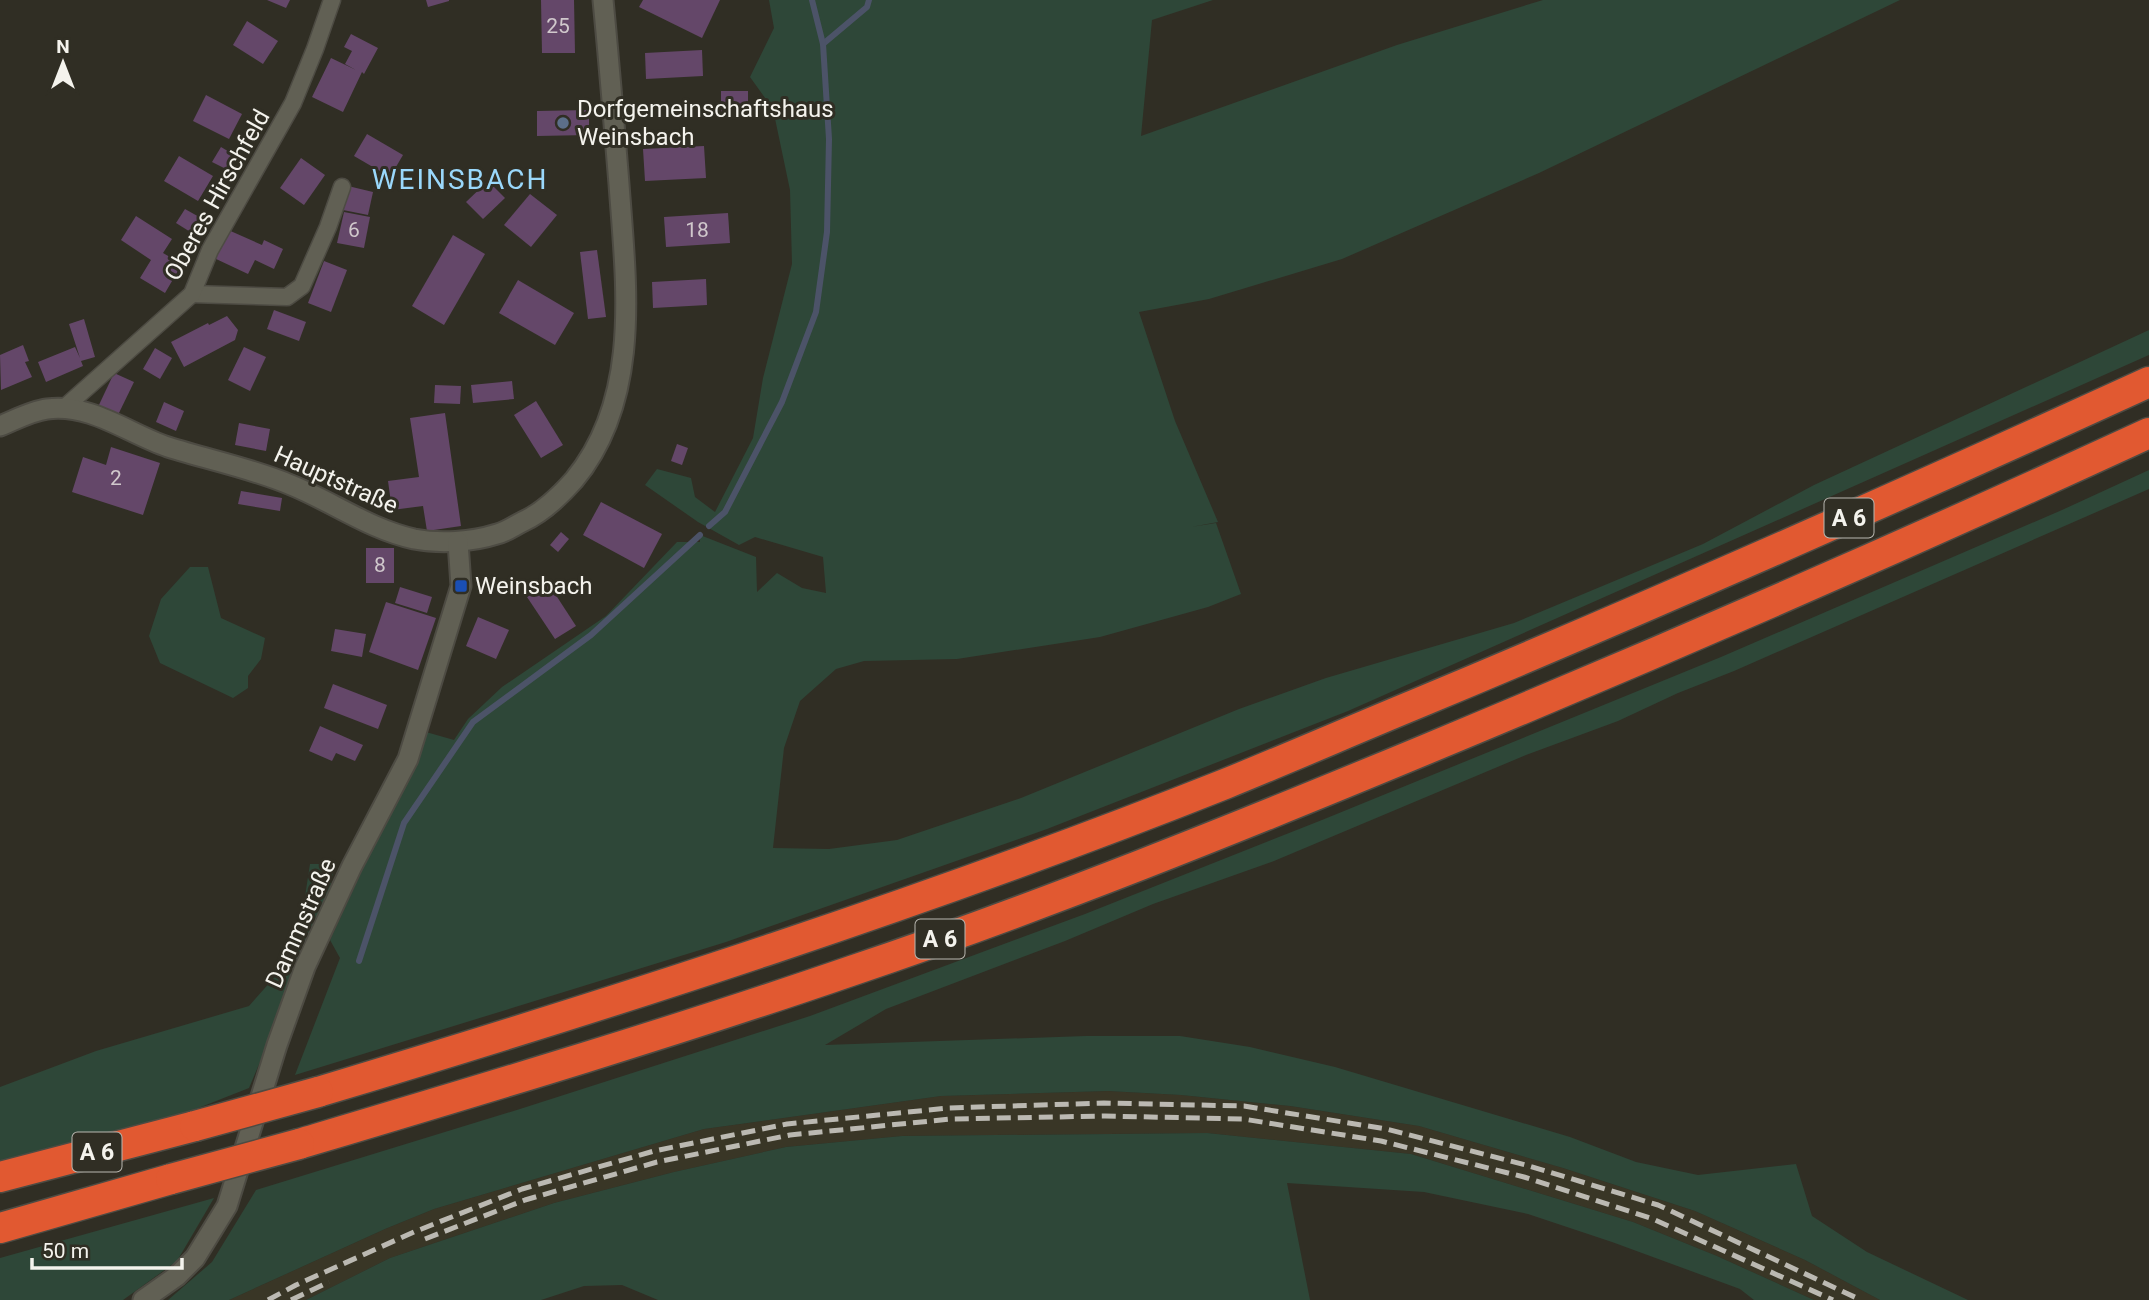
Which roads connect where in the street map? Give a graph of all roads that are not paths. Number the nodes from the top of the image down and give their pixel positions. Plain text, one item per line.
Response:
1 (332, 0) edge
2 (603, 0) edge
3 (342, 187) dead end
4 (192, 294) junction
5 (2149, 383) edge
6 (64, 408) junction
7 (0, 426) edge
8 (2149, 433) edge
9 (458, 541) junction
10 (0, 1177) edge
11 (0, 1228) edge
12 (142, 1300) edge

1 - 4 street, Oberes Hirschfeld
2 - 9 street, Hauptstraße
3 - 4 street
4 - 6 street, Oberes Hirschfeld
5 - 10 highway, A 6, bridge
6 - 7 street, Hauptstraße
6 - 9 street, Hauptstraße
8 - 11 highway, A 6, bridge
9 - 12 street, Dammstraße

